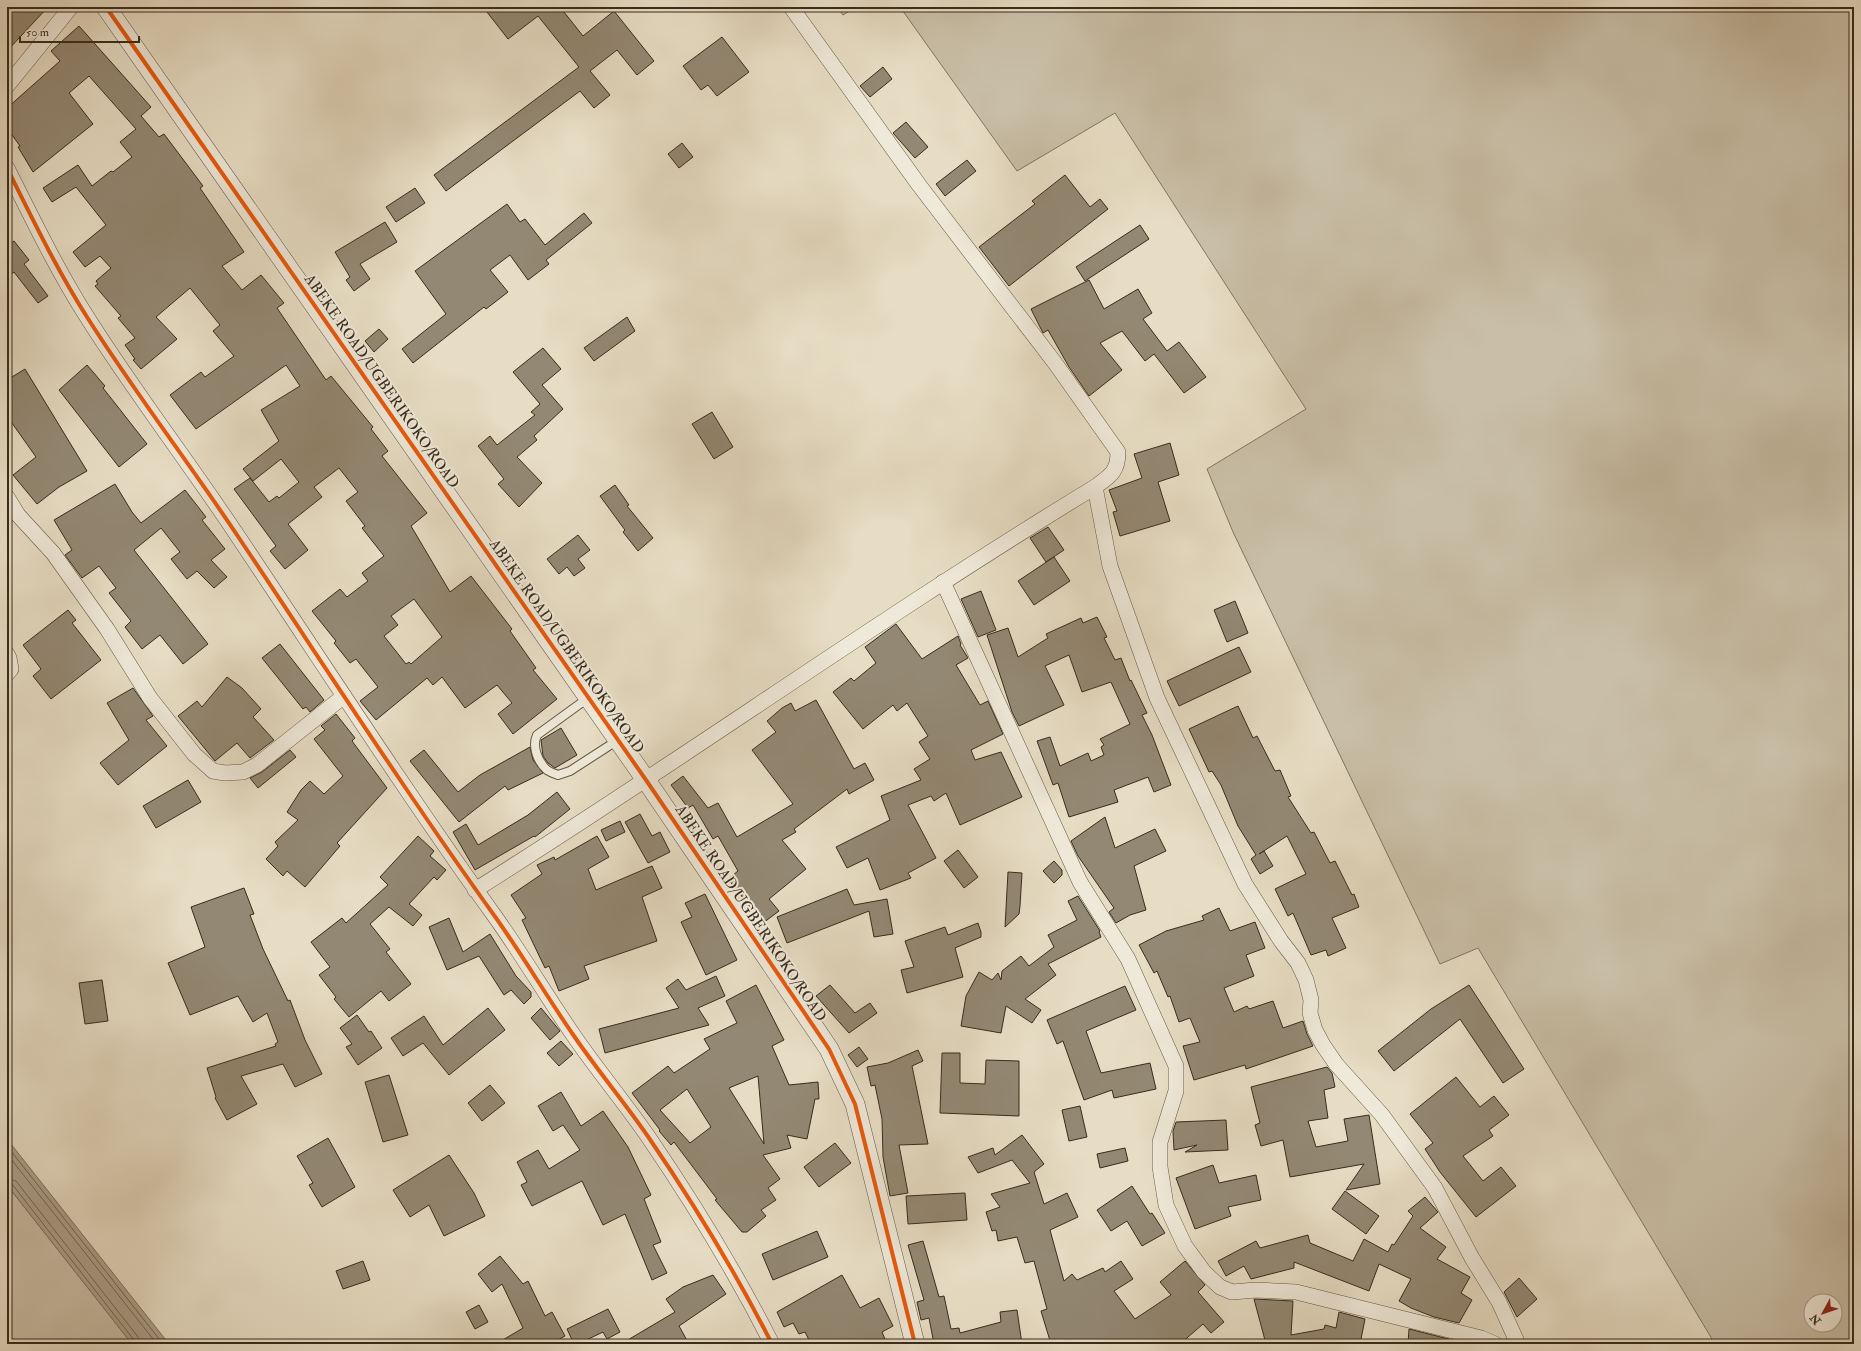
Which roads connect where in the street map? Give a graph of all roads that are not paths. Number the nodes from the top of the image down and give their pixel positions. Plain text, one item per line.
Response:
1 (72, 7) edge
2 (106, 7) edge
3 (791, 7) edge
4 (7, 86) edge
5 (7, 168) edge
6 (1095, 487) junction
7 (7, 497) edge
8 (943, 582) junction
9 (7, 654) edge
10 (7, 674) edge
11 (344, 696) junction
12 (588, 698) junction
13 (618, 740) junction
14 (646, 780) junction
15 (475, 890) junction
16 (772, 1344) edge
17 (915, 1344) edge
18 (1495, 1344) edge
19 (1518, 1344) edge

1 - 4 street
2 - 12 street, ABEKE ROAD/UGBERIKOKO/ROAD
3 - 6 street
5 - 11 street
6 - 8 street
6 - 19 street
7 - 11 street
8 - 14 street
8 - 18 street
9 - 10 street
11 - 15 street
12 - 13 street, ABEKE ROAD/UGBERIKOKO/ROAD
12 - 13 lane
13 - 14 street, ABEKE ROAD/UGBERIKOKO/ROAD
14 - 15 street
14 - 17 street, ABEKE ROAD/UGBERIKOKO/ROAD
15 - 16 street

